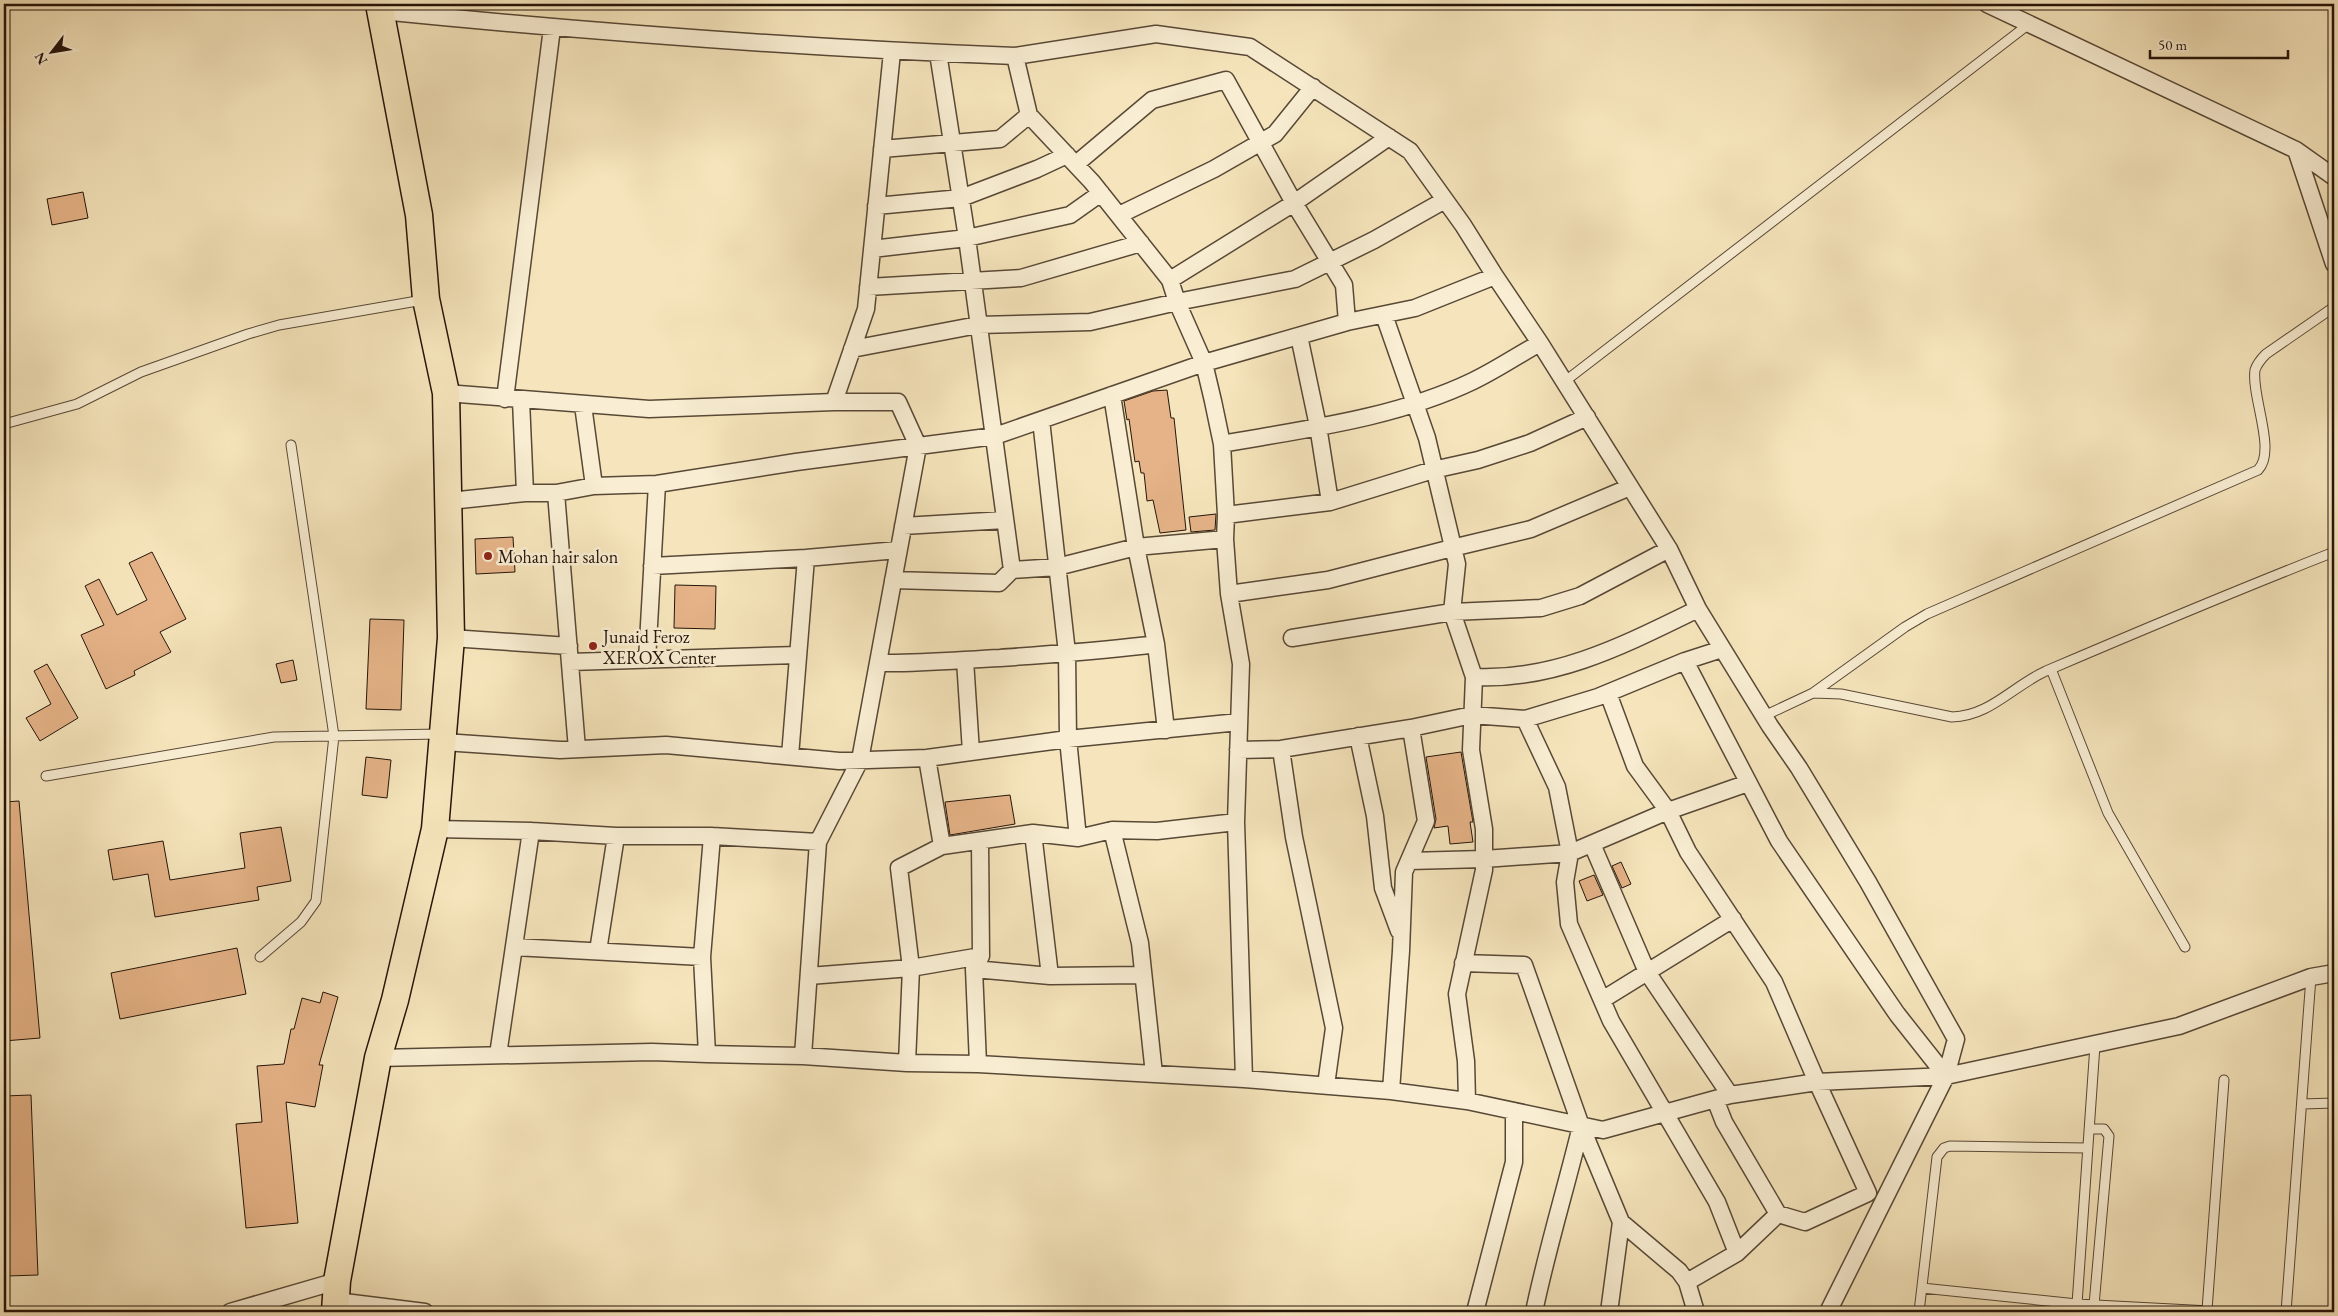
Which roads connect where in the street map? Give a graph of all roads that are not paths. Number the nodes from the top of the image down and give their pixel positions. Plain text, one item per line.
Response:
1 (1987, 4) edge
2 (380, 7) edge
3 (2028, 24) junction
4 (552, 28) junction
5 (892, 52) junction
6 (938, 53) junction
7 (1015, 56) junction
8 (1313, 86) junction
9 (1029, 115) junction
10 (1389, 137) junction
11 (1260, 141) junction
12 (953, 143) junction
13 (882, 149) junction
14 (2296, 150) junction
15 (1071, 160) junction
16 (2334, 177) edge
17 (1101, 193) junction
18 (961, 198) junction
19 (1445, 200) junction
20 (1294, 203) junction
21 (876, 206) junction
22 (1119, 215) junction
23 (967, 238) junction
24 (1141, 244) junction
25 (872, 249) junction
26 (1330, 261) junction
27 (2334, 264) edge
28 (1495, 276) junction
29 (1170, 280) junction
30 (972, 281) junction
31 (868, 287) junction
32 (426, 299) junction
33 (1177, 302) junction
34 (2334, 307) edge
35 (1384, 315) junction
36 (1347, 322) junction
37 (978, 325) junction
38 (1299, 336) junction
39 (1540, 343) junction
40 (852, 349) junction
41 (1204, 363) junction
42 (1564, 382) junction
43 (446, 393) junction
44 (1112, 395) junction
45 (513, 399) junction
46 (834, 402) junction
47 (1415, 403) junction
48 (583, 405) junction
49 (1587, 417) junction
50 (1040, 420) junction
51 (4, 424) edge
52 (1318, 426) junction
53 (995, 436) junction
54 (1222, 444) junction
55 (292, 446) dead end
56 (918, 446) junction
57 (1433, 470) junction
58 (657, 484) junction
59 (594, 486) junction
60 (1630, 487) junction
61 (525, 493) junction
62 (556, 493) junction
63 (450, 501) junction
64 (1330, 502) junction
65 (1226, 515) junction
66 (1005, 520) junction
67 (903, 526) junction
68 (1225, 539) junction
69 (1136, 547) junction
70 (1452, 548) junction
71 (898, 550) junction
72 (1668, 550) junction
73 (2334, 552) edge
74 (806, 558) junction
75 (652, 566) junction
76 (1057, 567) junction
77 (1012, 570) junction
78 (893, 580) junction
79 (1229, 594) junction
80 (1698, 609) junction
81 (1452, 612) junction
82 (451, 638) junction
83 (1292, 638) dead end
84 (1156, 644) junction
85 (569, 646) junction
86 (1722, 649) junction
87 (1067, 653) junction
88 (798, 655) junction
89 (647, 660) junction
90 (965, 660) junction
91 (570, 662) junction
92 (1685, 662) junction
93 (878, 663) junction
94 (2052, 669) junction
95 (1474, 677) junction
96 (1608, 693) junction
97 (1813, 693) junction
98 (1472, 715) junction
99 (1764, 716) junction
100 (1526, 719) junction
101 (1239, 722) junction
102 (1411, 728) junction
103 (1166, 730) junction
104 (334, 736) junction
105 (1358, 736) junction
106 (445, 738) junction
107 (1068, 739) junction
108 (577, 749) junction
109 (1281, 749) junction
110 (1238, 750) junction
111 (971, 752) junction
112 (790, 756) junction
113 (927, 758) junction
114 (860, 760) junction
115 (46, 776) dead end
116 (1748, 783) junction
117 (1668, 811) junction
118 (1236, 822) junction
119 (436, 829) junction
120 (1112, 830) junction
121 (531, 831) junction
122 (1033, 833) junction
123 (616, 836) junction
124 (712, 836) junction
125 (1078, 838) junction
126 (980, 841) junction
127 (818, 842) junction
128 (1592, 844) junction
129 (942, 846) junction
130 (1570, 853) junction
131 (1484, 859) junction
132 (1409, 861) junction
133 (1733, 919) junction
134 (1402, 940) junction
135 (514, 947) junction
136 (2185, 947) dead end
137 (598, 950) junction
138 (260, 957) dead end
139 (702, 957) junction
140 (977, 962) junction
141 (1463, 963) junction
142 (911, 968) junction
143 (1646, 972) junction
144 (2334, 973) edge
145 (1143, 975) junction
146 (810, 976) junction
147 (1050, 976) junction
148 (2311, 977) junction
149 (1602, 1000) junction
150 (2095, 1045) junction
151 (707, 1054) junction
152 (498, 1055) junction
153 (802, 1056) junction
154 (378, 1058) junction
155 (907, 1063) junction
156 (978, 1064) junction
157 (1154, 1074) junction
158 (1946, 1076) junction
159 (1244, 1079) junction
160 (2224, 1080) dead end
161 (1817, 1082) junction
162 (1326, 1085) junction
163 (1391, 1091) junction
164 (1723, 1097) junction
165 (1467, 1101) junction
166 (2334, 1103) edge
167 (2302, 1104) junction
168 (1514, 1111) junction
169 (1666, 1114) junction
170 (1581, 1126) junction
171 (2089, 1129) junction
172 (2088, 1148) junction
173 (1778, 1214) junction
174 (1620, 1222) junction
175 (1737, 1252) junction
176 (1687, 1282) junction
177 (1922, 1288) junction
178 (336, 1298) edge
179 (2077, 1304) junction
180 (2094, 1305) junction
181 (2207, 1310) junction
182 (230, 1312) edge
183 (424, 1312) edge
184 (1474, 1312) edge
185 (1534, 1312) edge
186 (1608, 1312) edge
187 (1696, 1312) edge
188 (1828, 1312) edge
189 (1919, 1312) edge
190 (2229, 1312) edge
191 (2286, 1312) edge

1 - 3 street
2 - 4 street
2 - 32 main road
3 - 14 street
3 - 42 lane
4 - 5 street
4 - 45 street
5 - 6 street
5 - 13 street
6 - 7 street
6 - 12 street
7 - 8 street
7 - 9 street
8 - 10 street
8 - 11 street
9 - 12 street
9 - 15 street
10 - 19 street
10 - 20 street
11 - 15 street
11 - 20 street
11 - 22 street
12 - 13 street
12 - 18 street
13 - 21 street
14 - 16 street
14 - 27 street
15 - 17 street
15 - 18 street
17 - 22 street
17 - 23 street
18 - 21 street
18 - 23 street
19 - 26 street
19 - 28 street
20 - 26 street
20 - 29 street
21 - 25 street
22 - 24 street
23 - 25 street
23 - 30 street
24 - 29 street
24 - 30 street
25 - 31 street
26 - 33 street
26 - 36 street
28 - 35 street
28 - 39 street
29 - 33 street
30 - 31 street
30 - 37 street
31 - 40 street
32 - 43 main road
32 - 51 lane
33 - 37 street
33 - 41 street
34 - 97 lane
35 - 36 street
35 - 47 street
36 - 38 street
37 - 40 street
37 - 53 street
38 - 41 street
38 - 52 street
39 - 42 street
39 - 47 street
40 - 46 street
41 - 44 street
41 - 54 street
42 - 49 street
43 - 45 street
43 - 63 main road
44 - 50 street
44 - 69 street
45 - 48 street
45 - 61 street
46 - 48 street
46 - 56 street
47 - 52 street
47 - 57 street
48 - 59 street
49 - 57 street
49 - 60 street
50 - 53 street
50 - 76 street
52 - 54 street
52 - 64 street
53 - 56 street
53 - 66 street
54 - 65 street
55 - 104 lane
56 - 58 street
56 - 67 street
57 - 64 street
57 - 70 street
58 - 59 street
58 - 75 street
59 - 62 street
60 - 70 street
60 - 72 street
61 - 62 street
61 - 63 street
62 - 85 street
63 - 82 main road
64 - 65 street
65 - 68 street
66 - 67 street
66 - 77 street
67 - 71 street
68 - 69 street
68 - 79 street
69 - 76 street
69 - 84 street
70 - 79 street
70 - 81 street
71 - 74 street
71 - 78 street
72 - 80 street
72 - 81 street
73 - 94 lane
74 - 75 street
74 - 88 street
75 - 89 street
76 - 77 street
76 - 87 street
77 - 78 street
78 - 93 street
79 - 101 street
80 - 86 street
80 - 95 street
81 - 83 street
81 - 95 street
82 - 85 street
82 - 106 main road
84 - 87 street
84 - 103 street
85 - 91 street
86 - 92 street
86 - 99 street
87 - 90 street
87 - 107 street
88 - 89 street
88 - 112 street
89 - 91 street
90 - 93 street
90 - 111 street
91 - 108 street
92 - 96 street
92 - 116 street
93 - 114 street
94 - 97 lane
94 - 136 lane
95 - 98 street
96 - 100 street
96 - 117 street
97 - 99 lane
98 - 100 street
98 - 102 street
98 - 131 street
99 - 158 street
100 - 130 street
101 - 103 street
101 - 110 street
102 - 105 street
102 - 132 street
103 - 107 street
104 - 106 lane
104 - 115 lane
104 - 138 lane
105 - 109 street
105 - 134 street
106 - 108 street
106 - 119 main road
107 - 111 street
107 - 125 street
108 - 112 street
109 - 110 street
109 - 162 street
110 - 118 street
111 - 113 street
112 - 114 street
113 - 114 street
113 - 129 street
114 - 127 street
116 - 117 street
116 - 158 street
117 - 128 street
117 - 133 street
118 - 120 street
118 - 159 street
119 - 121 street
119 - 154 main road
120 - 125 street
120 - 145 street
121 - 123 street
121 - 135 street
122 - 125 street
122 - 126 street
122 - 147 street
123 - 124 street
123 - 137 street
124 - 127 street
124 - 139 street
126 - 129 street
126 - 140 street
127 - 146 street
128 - 130 street
128 - 143 street
129 - 142 street
130 - 131 street
130 - 149 street
131 - 132 street
131 - 141 street
132 - 134 street
133 - 143 street
133 - 161 street
134 - 163 street
135 - 137 street
135 - 152 street
137 - 139 street
139 - 151 street
140 - 142 street
140 - 147 street
140 - 156 street
141 - 165 street
141 - 170 street
142 - 146 street
142 - 155 street
143 - 149 street
143 - 164 street
144 - 148 street
145 - 147 street
145 - 157 street
146 - 153 street
148 - 150 street
148 - 167 lane
149 - 169 street
150 - 158 street
150 - 171 lane
151 - 152 street
151 - 153 street
152 - 154 street
153 - 155 street
154 - 178 main road
155 - 156 street
156 - 157 street
157 - 159 street
158 - 161 street
158 - 188 street
159 - 162 street
160 - 181 lane
161 - 164 street
161 - 173 street
162 - 163 street
163 - 165 street
164 - 169 street
164 - 173 street
165 - 168 street
166 - 167 lane
167 - 191 lane
168 - 170 street
168 - 184 street
169 - 170 street
169 - 175 street
170 - 174 street
170 - 185 street
171 - 172 lane
171 - 180 lane
172 - 177 lane
172 - 179 lane
173 - 175 street
174 - 176 street
174 - 186 street
175 - 176 street
176 - 187 street
177 - 179 lane
177 - 189 lane
178 - 182 street
178 - 183 street
179 - 180 lane
180 - 181 lane
181 - 190 lane

